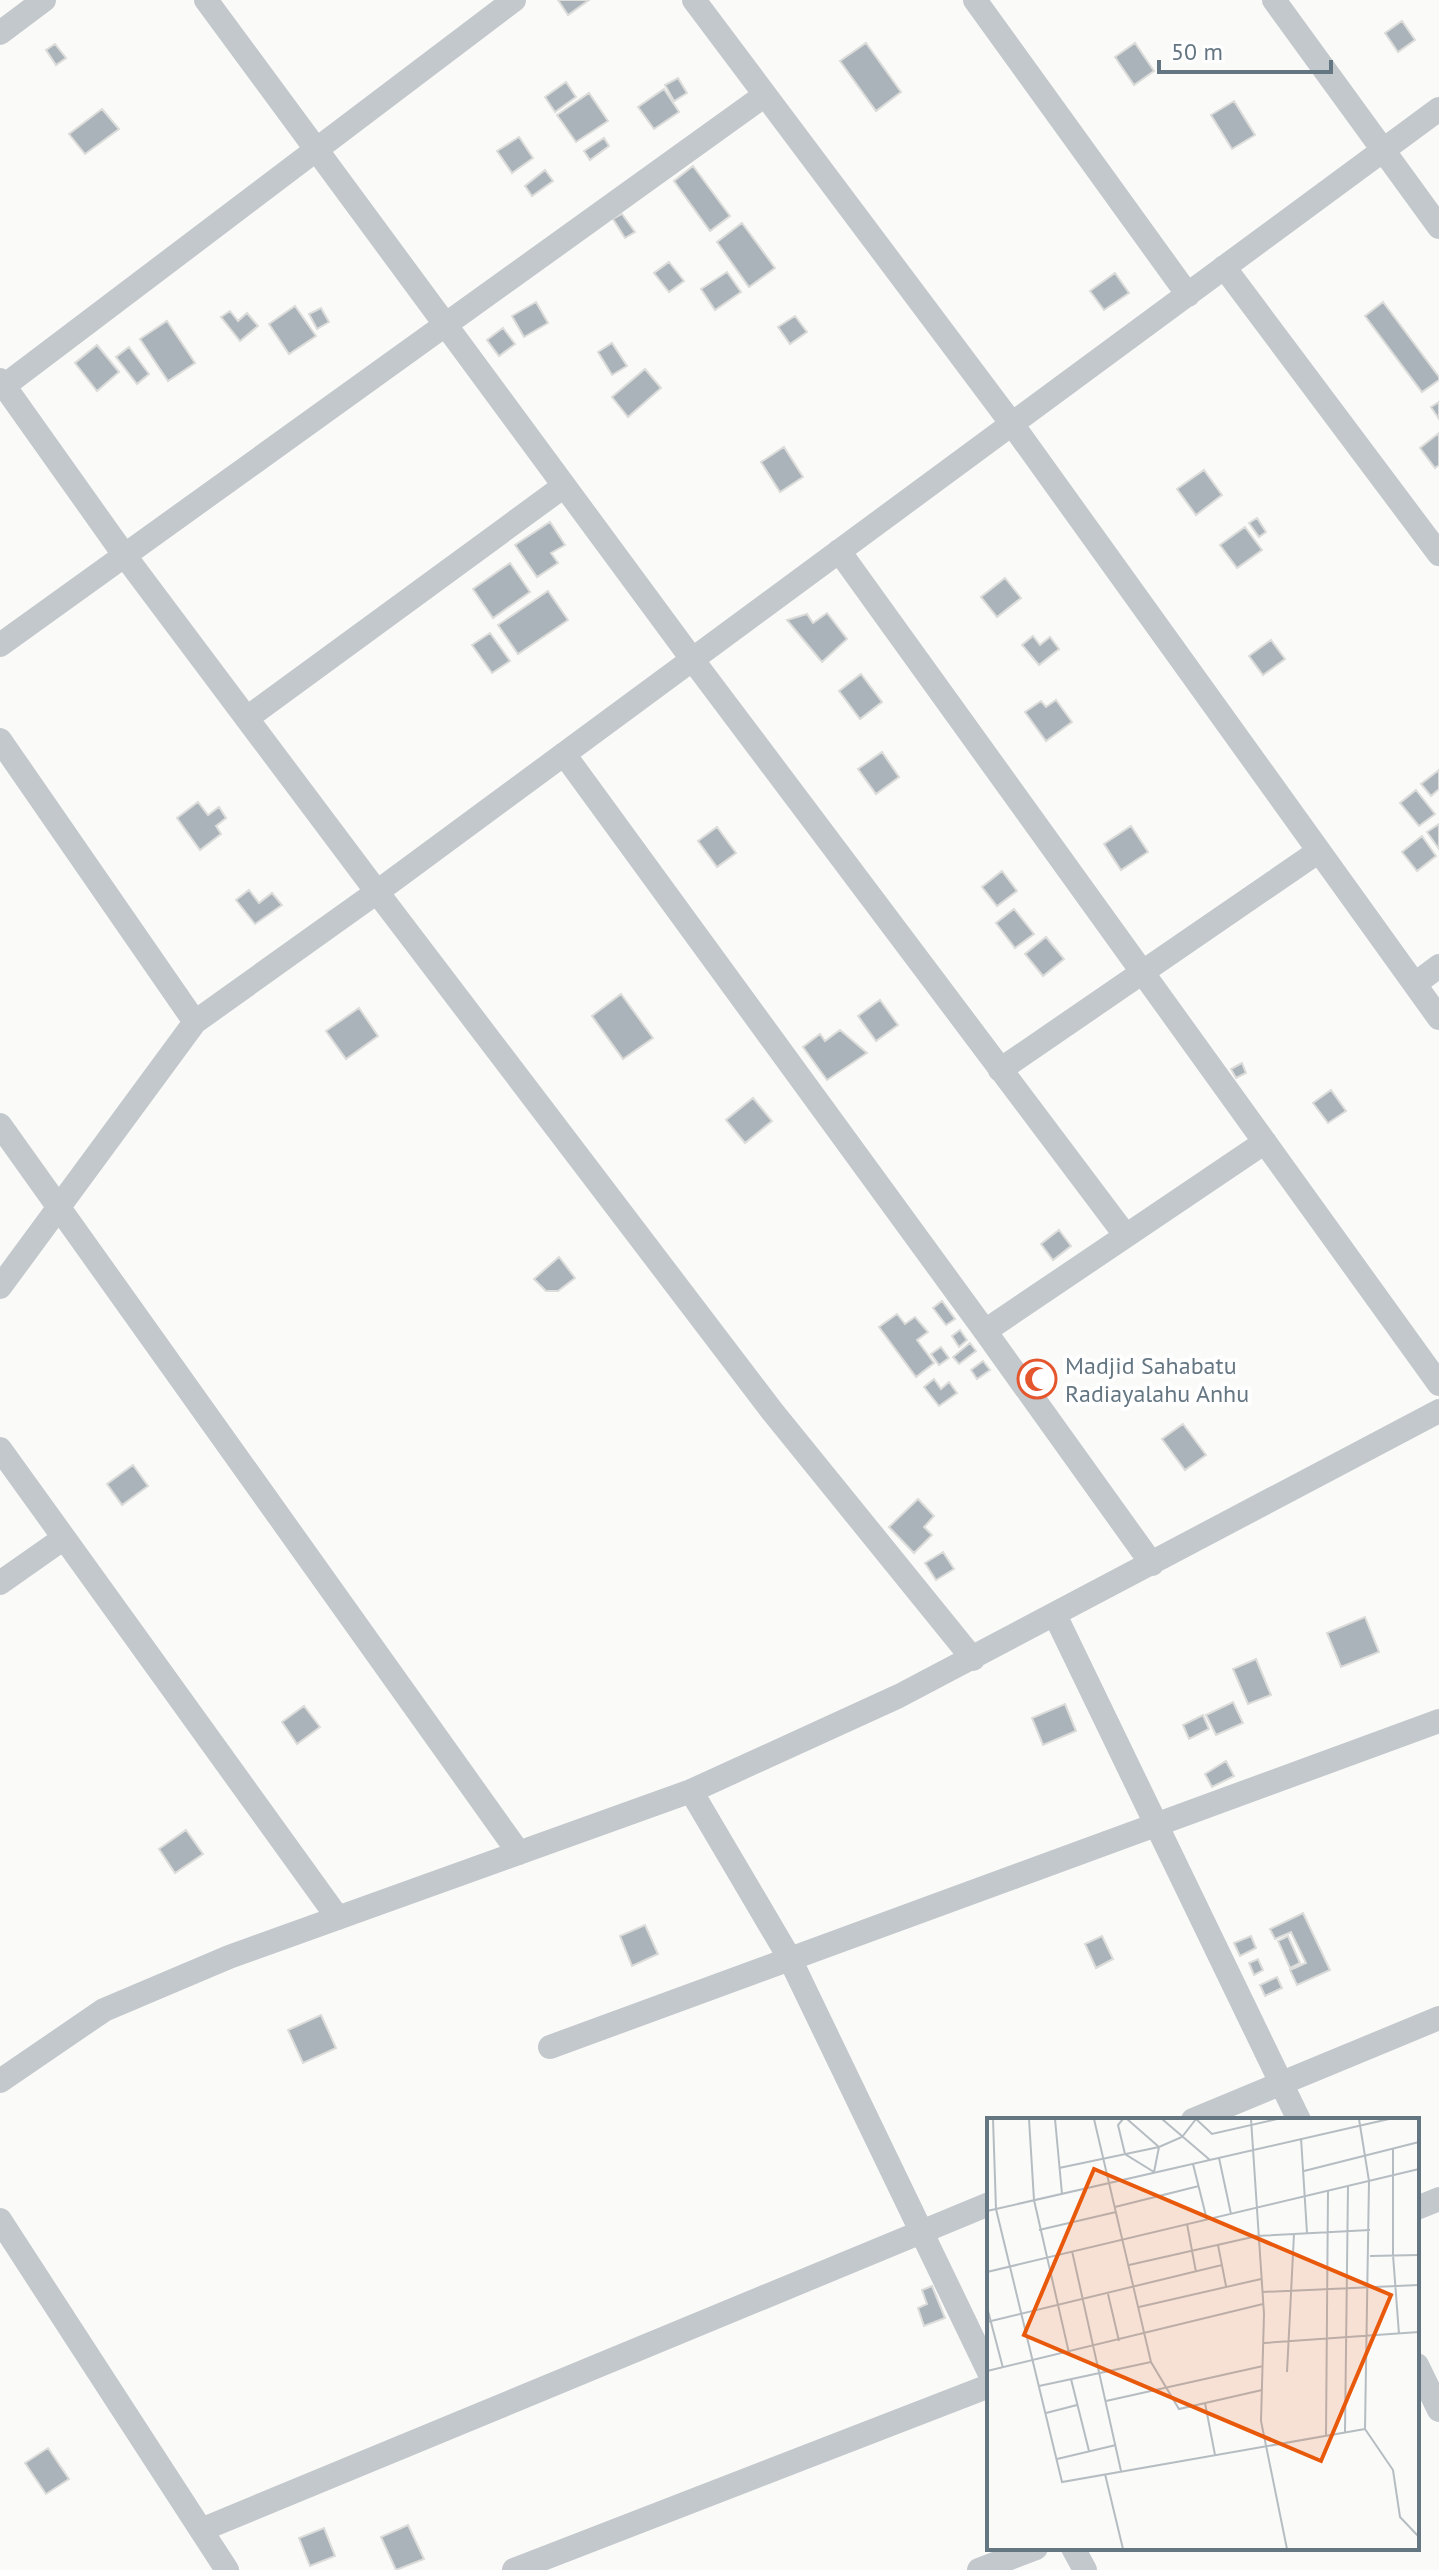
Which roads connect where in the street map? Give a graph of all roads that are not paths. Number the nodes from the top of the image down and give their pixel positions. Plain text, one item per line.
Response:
1 (44, 0) edge
2 (206, 0) edge
3 (514, 0) edge
4 (694, 0) edge
5 (975, 0) edge
6 (1274, 0) edge
7 (0, 33) edge
8 (765, 95) junction
9 (1439, 109) edge
10 (316, 149) junction
11 (1383, 150) junction
12 (1439, 227) edge
13 (1224, 267) junction
14 (1188, 295) junction
15 (446, 325) junction
16 (2, 383) edge
17 (1012, 424) junction
18 (564, 486) junction
19 (839, 551) junction
20 (1439, 554) edge
21 (125, 556) junction
22 (0, 645) edge
23 (692, 659) junction
24 (247, 718) junction
25 (0, 740) edge
26 (564, 754) junction
27 (1319, 851) junction
28 (377, 892) junction
29 (1439, 966) edge
30 (1143, 972) junction
31 (1415, 984) junction
32 (1439, 1018) edge
33 (195, 1022) junction
34 (1000, 1070) junction
35 (0, 1125) edge
36 (1265, 1142) junction
37 (59, 1207) junction
38 (1126, 1236) junction
39 (0, 1287) edge
40 (985, 1331) junction
41 (1439, 1384) edge
42 (1439, 1411) edge
43 (0, 1449) edge
44 (64, 1538) junction
45 (1152, 1564) junction
46 (0, 1583) edge
47 (1055, 1615) junction
48 (973, 1659) junction
49 (1439, 1721) edge
50 (691, 1791) junction
51 (1156, 1825) junction
52 (519, 1853) junction
53 (338, 1918) junction
54 (790, 1959) junction
55 (1439, 2018) edge
56 (550, 2047) dead end
57 (0, 2081) edge
58 (1281, 2083) junction
59 (1198, 2118) edge
60 (1298, 2118) edge
61 (1439, 2199) edge
62 (987, 2205) edge
63 (1419, 2207) edge
64 (0, 2220) edge
65 (921, 2232) junction
66 (987, 2368) edge
67 (1419, 2369) edge
68 (987, 2387) edge
69 (1428, 2387) edge
70 (1439, 2410) edge
71 (201, 2530) junction
72 (1031, 2550) edge
73 (1074, 2550) edge
74 (227, 2570) edge
75 (514, 2570) edge
76 (979, 2570) edge
77 (1085, 2570) edge

1 - 7 street
2 - 10 street
3 - 10 street
4 - 8 street
5 - 14 street
6 - 11 street
8 - 15 street
8 - 17 street
9 - 11 street
10 - 15 street
10 - 16 street
11 - 12 street
11 - 13 street
13 - 14 street
13 - 20 street
14 - 17 street
15 - 18 street
15 - 21 street
16 - 21 street
17 - 19 street
17 - 27 street
18 - 23 street
18 - 24 street
19 - 23 street
19 - 30 street
21 - 22 street
21 - 24 street
23 - 26 street
23 - 34 street
24 - 28 street
25 - 33 street
26 - 28 street
26 - 40 street
27 - 30 street
27 - 31 street
28 - 33 street
28 - 48 street
29 - 31 street
30 - 34 street
30 - 36 street
31 - 32 street
33 - 37 street
34 - 38 street
35 - 37 street
36 - 38 street
36 - 41 street
37 - 39 street
37 - 52 street
38 - 40 street
40 - 45 street
42 - 45 street
43 - 44 street
44 - 46 street
44 - 53 street
45 - 47 street
47 - 48 street
47 - 51 street
48 - 50 street
49 - 51 street
50 - 52 street
50 - 54 street
51 - 54 street
51 - 58 street
52 - 53 street
53 - 57 street
54 - 56 street
54 - 65 street
55 - 58 street
58 - 59 street
58 - 60 street
61 - 63 street
62 - 65 street
64 - 71 street
65 - 66 street
65 - 71 street
67 - 69 street
68 - 75 street
69 - 70 street
71 - 74 street
72 - 76 street
73 - 77 street

